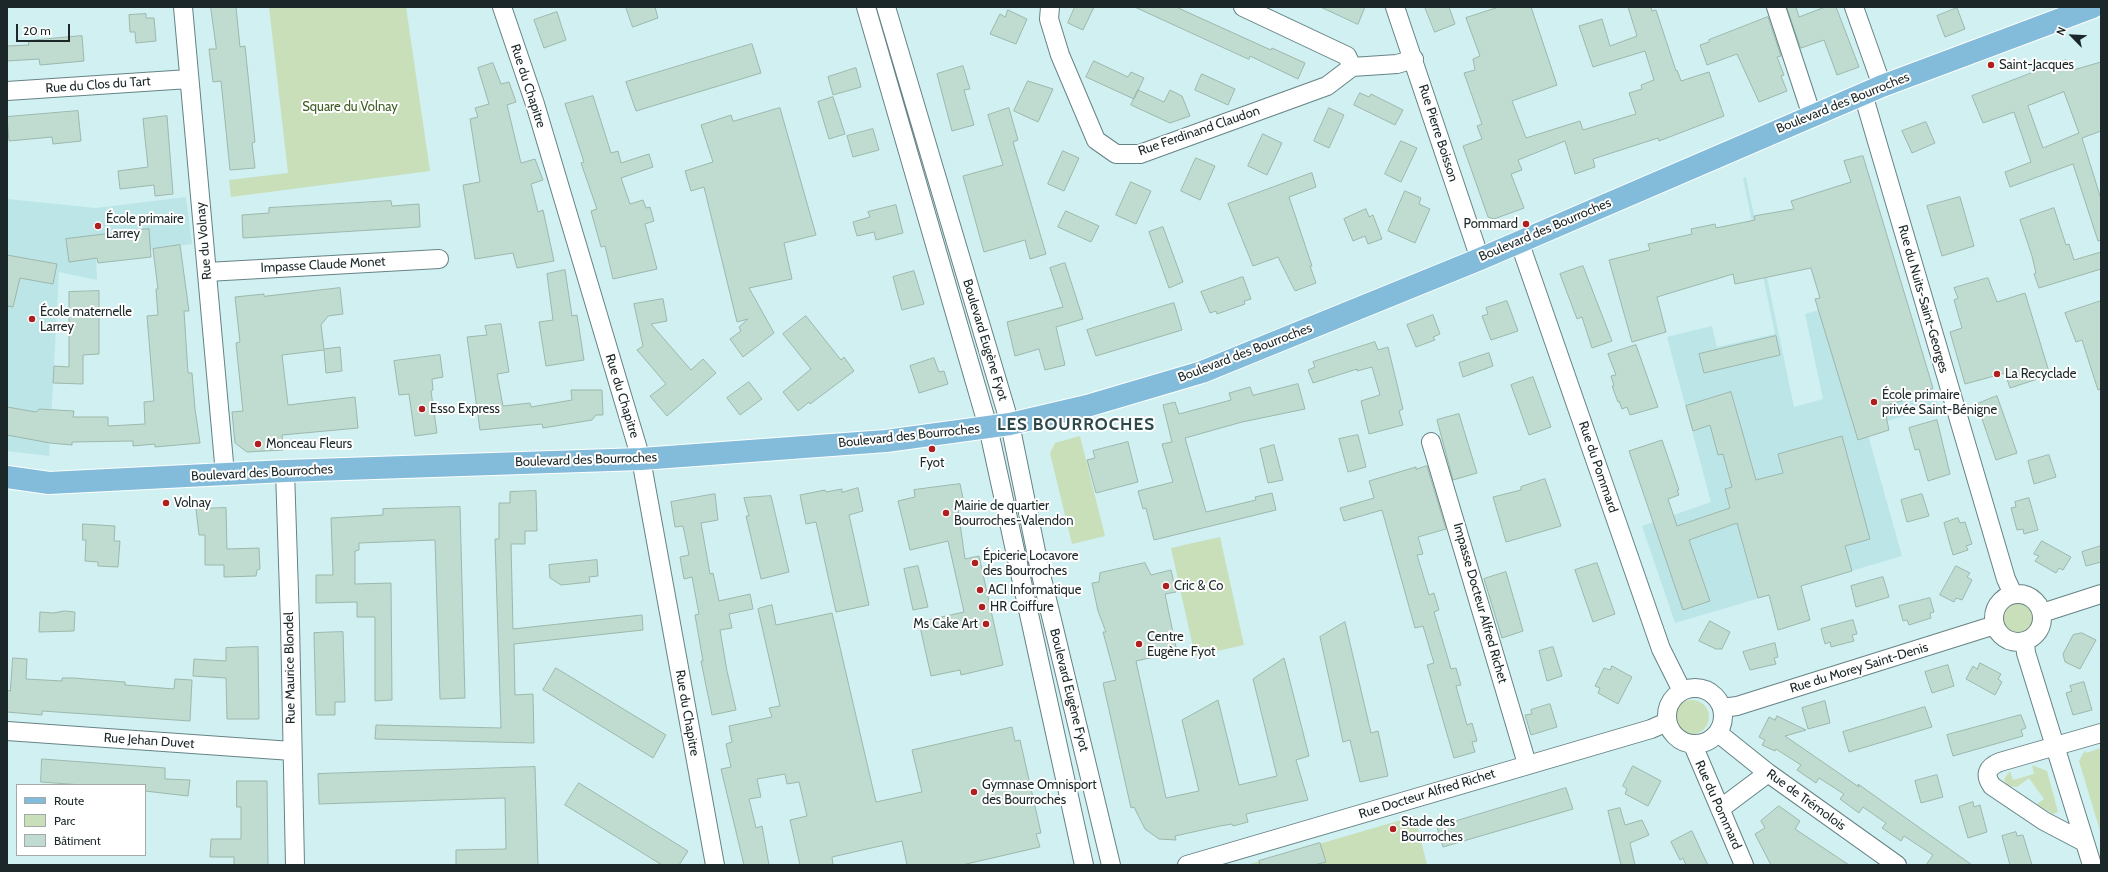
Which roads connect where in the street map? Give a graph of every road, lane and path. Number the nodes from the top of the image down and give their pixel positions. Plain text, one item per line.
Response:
1 (183, 7) edge
2 (502, 7) edge
3 (866, 7) edge
4 (886, 7) edge
5 (1050, 7) edge
6 (1243, 7) edge
7 (1396, 7) edge
8 (1776, 7) edge
9 (1854, 7) edge
10 (2093, 7) edge
11 (1414, 59) junction
12 (1352, 68) junction
13 (189, 78) junction
14 (1872, 90) junction
15 (7, 91) edge
16 (1812, 116) junction
17 (1519, 241) junction
18 (1480, 258) junction
19 (439, 259) dead end
20 (207, 272) junction
21 (1010, 424) junction
22 (988, 427) junction
23 (1431, 442) dead end
24 (640, 459) junction
25 (285, 471) junction
26 (225, 474) junction
27 (7, 477) edge
28 (2013, 594) junction
29 (2101, 594) edge
30 (2042, 613) junction
31 (1995, 625) junction
32 (2025, 642) junction
33 (1682, 691) junction
34 (1722, 708) junction
35 (1667, 722) junction
36 (7, 731) edge
37 (1718, 733) junction
38 (2101, 733) edge
39 (1693, 745) junction
40 (2055, 746) junction
41 (292, 751) junction
42 (1527, 764) junction
43 (1768, 773) junction
44 (1720, 808) junction
45 (2084, 842) junction
46 (295, 865) edge
47 (716, 865) edge
48 (1084, 865) edge
49 (1111, 865) edge
50 (1187, 865) edge
51 (1744, 865) edge
52 (1897, 865) edge
53 (2092, 865) edge

1 - 13 street, Rue du Volnay
2 - 24 street, Rue du Chapitre
3 - 22 street, Boulevard Eugène Fyot
4 - 21 street, Boulevard Eugène Fyot
5 - 12 street, Rue Ferdinand Claudon
6 - 12 street
7 - 11 street, Rue Pierre Boisson
8 - 16 street
9 - 14 street, Rue du Nuits-Saint-Georges
10 - 14 main road, Boulevard des Bourroches
11 - 12 street
11 - 18 street, Rue Pierre Boisson
13 - 15 street, Rue du Clos du Tart
13 - 20 street, Rue du Volnay
14 - 16 main road, Boulevard des Bourroches
14 - 28 street, Rue du Nuits-Saint-Georges
16 - 17 main road, Boulevard des Bourroches
17 - 18 main road, Boulevard des Bourroches
17 - 33 street, Rue du Pommard
18 - 21 main road, Boulevard des Bourroches
19 - 20 street, Impasse Claude Monet
20 - 26 street, Rue du Volnay
21 - 22 main road, Boulevard des Bourroches
21 - 49 street, Boulevard Eugène Fyot
22 - 24 main road, Boulevard des Bourroches
22 - 48 street, Boulevard Eugène Fyot
23 - 42 street, Impasse Docteur Alfred Richet
24 - 25 main road, Boulevard des Bourroches
24 - 47 street, Rue du Chapitre
25 - 26 main road, Boulevard des Bourroches
25 - 41 street, Rue Maurice Blondel
26 - 27 main road, Boulevard des Bourroches
28 - 30 street
28 - 31 street
29 - 30 street
30 - 32 street
31 - 32 street
31 - 34 street, Rue du Morey Saint-Denis
32 - 40 street
33 - 34 street
33 - 35 street
34 - 37 street
35 - 39 street
35 - 42 street, Rue Docteur Alfred Richet
36 - 41 street, Rue Jehan Duvet
37 - 39 street
37 - 43 street, Rue de Trémolois
38 - 40 street
39 - 44 street, Rue du Pommard
40 - 45 street
40 - 45 street
41 - 46 street, Rue Maurice Blondel
42 - 50 street, Rue Docteur Alfred Richet
43 - 44 street
43 - 52 street, Rue de Trémolois
44 - 51 street, Rue du Pommard
45 - 53 street

